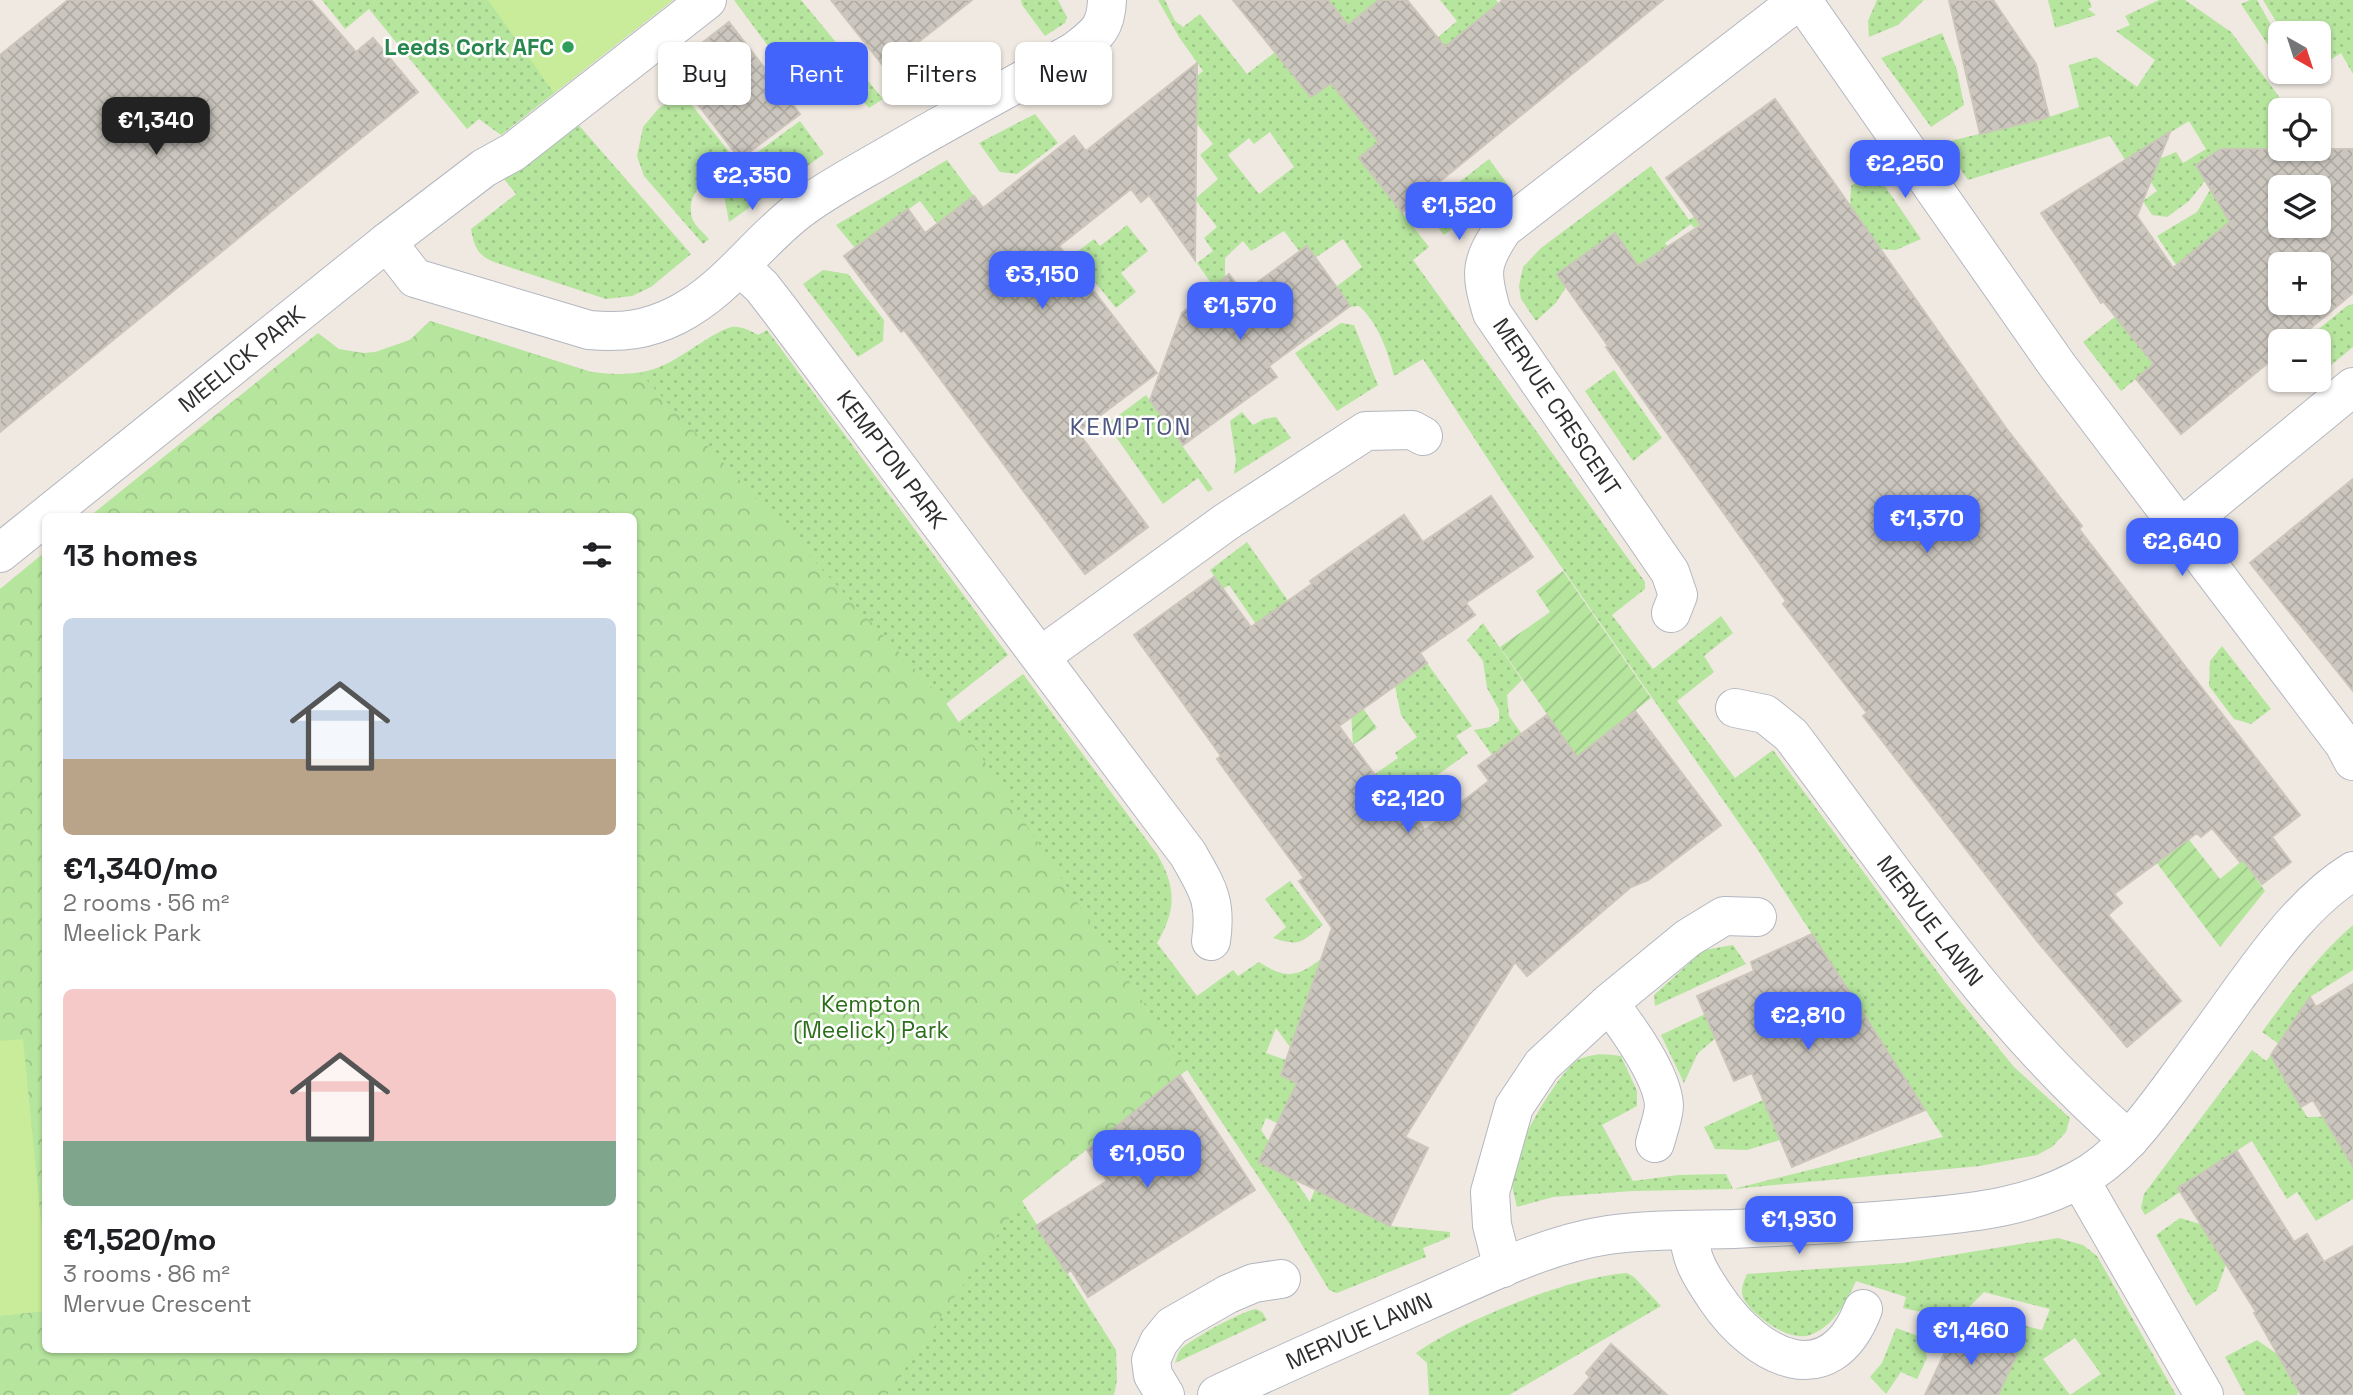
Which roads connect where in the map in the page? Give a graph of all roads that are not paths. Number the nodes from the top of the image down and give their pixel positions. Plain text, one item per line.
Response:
1 (707, 0) edge
2 (1108, 0) edge
3 (1800, 0) edge
4 (387, 242) junction
5 (741, 267) junction
6 (2353, 387) edge
7 (1423, 436) dead end
8 (49, 513) edge
9 (42, 518) edge
10 (2181, 528) junction
11 (0, 552) edge
12 (1671, 613) dead end
13 (1041, 656) junction
14 (1735, 708) dead end
15 (2353, 761) edge
16 (2353, 871) edge
17 (1757, 917) dead end
18 (1211, 941) dead end
19 (1609, 1003) junction
20 (2129, 1140) junction
21 (1655, 1143) dead end
22 (2080, 1180) junction
23 (1689, 1230) junction
24 (1503, 1268) junction
25 (1281, 1279) dead end
26 (1863, 1309) dead end
27 (1165, 1395) edge
28 (1217, 1395) edge
29 (2204, 1395) edge

1 - 4 street, MEELICK PARK
2 - 5 street
3 - 10 street, MERVUE CRESCENT
3 - 12 street, MERVUE CRESCENT
4 - 5 street
4 - 8 street, MEELICK PARK
5 - 13 street, KEMPTON PARK
6 - 10 street
7 - 13 street
9 - 11 street, MEELICK PARK
10 - 15 street
13 - 18 street, KEMPTON PARK
14 - 20 street, MERVUE LAWN
16 - 20 street, MERVUE LAWN
17 - 19 street
19 - 21 street
19 - 24 street
20 - 22 street, MERVUE LAWN
22 - 23 street, MERVUE LAWN
22 - 29 street
23 - 24 street, MERVUE LAWN
23 - 26 street
24 - 28 street, MERVUE LAWN
25 - 27 street

